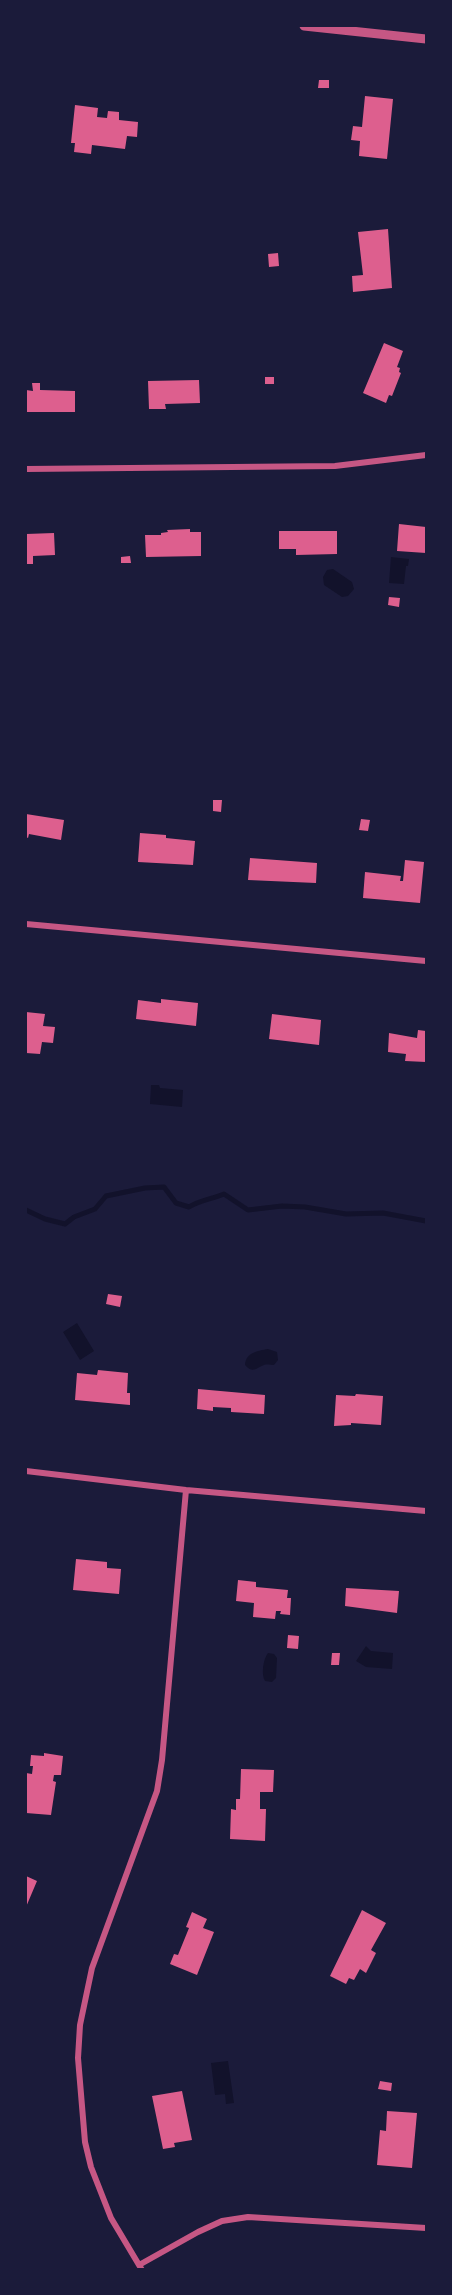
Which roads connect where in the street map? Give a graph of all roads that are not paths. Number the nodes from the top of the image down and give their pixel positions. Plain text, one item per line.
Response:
1 (304, 26) edge
2 (426, 39) edge
3 (426, 455) edge
4 (26, 469) edge
5 (26, 924) edge
6 (426, 961) edge
7 (26, 1471) edge
8 (186, 1490) junction
9 (426, 1511) edge
10 (426, 2228) edge
11 (141, 2267) edge

1 - 2 street
3 - 4 street
5 - 6 street
7 - 8 street
8 - 9 street
8 - 11 street
10 - 11 street

